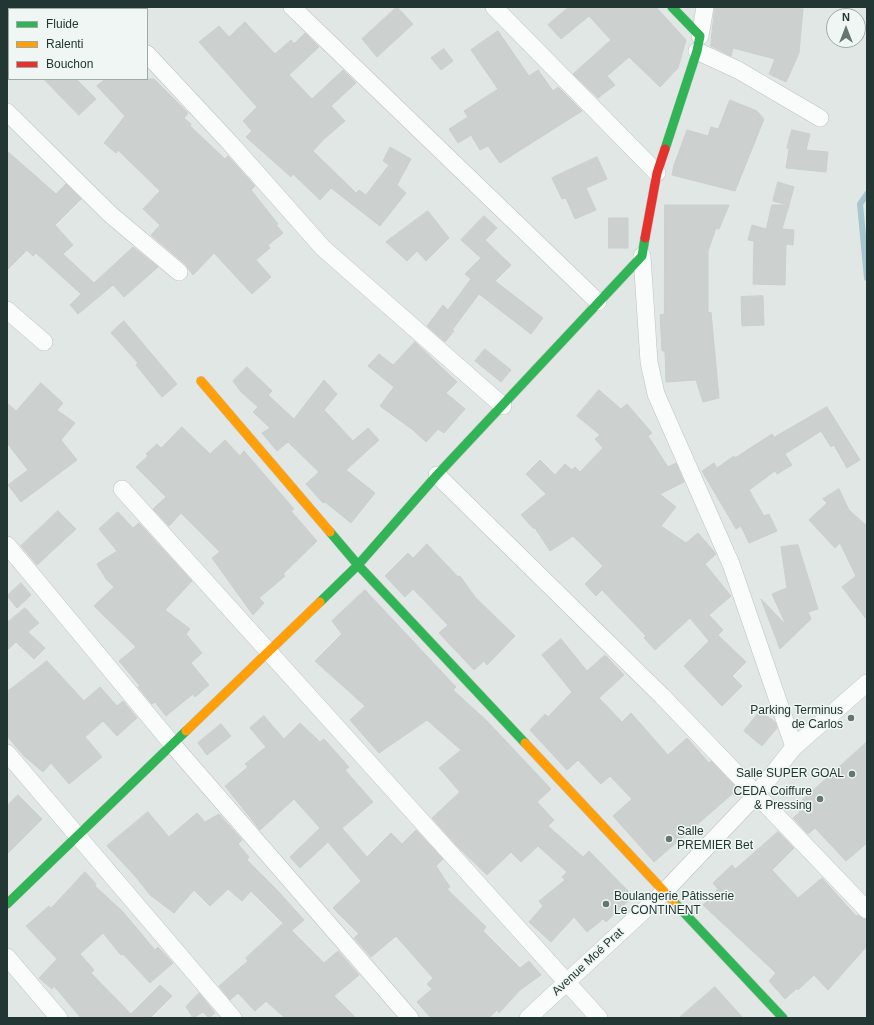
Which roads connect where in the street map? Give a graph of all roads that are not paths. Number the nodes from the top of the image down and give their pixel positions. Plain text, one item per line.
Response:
1 (292, 7) edge
2 (494, 7) edge
3 (672, 7) edge
4 (705, 7) edge
5 (698, 44) junction
6 (148, 55) edge
7 (7, 112) edge
8 (820, 118) dead end
9 (657, 173) junction
10 (642, 256) junction
11 (179, 272) dead end
12 (598, 302) junction
13 (7, 310) edge
14 (44, 342) dead end
15 (201, 381) dead end
16 (503, 406) junction
17 (437, 475) junction
18 (122, 489) dead end
19 (7, 545) edge
20 (358, 565) junction
21 (269, 652) junction
22 (867, 683) edge
23 (172, 745) junction
24 (794, 747) junction
25 (7, 753) edge
26 (756, 795) junction
27 (78, 836) junction
28 (664, 892) junction
29 (7, 904) edge
30 (867, 910) edge
31 (7, 957) edge
32 (567, 981) junction
33 (59, 1018) edge
34 (233, 1018) edge
35 (410, 1018) edge
36 (528, 1018) edge
37 (599, 1018) edge
38 (783, 1018) edge

1 - 12 street
2 - 9 street
3 - 5 street
4 - 5 street
5 - 8 street
5 - 9 street
6 - 16 street
7 - 11 street
9 - 10 street
10 - 12 street
10 - 24 street
12 - 16 street
13 - 14 street
15 - 20 street
16 - 17 street
17 - 20 street
17 - 26 street
18 - 21 street
19 - 23 street
20 - 21 street
20 - 28 street
21 - 23 street
21 - 32 street
22 - 24 street, Avenue Moé Prat
23 - 27 street
23 - 35 street
24 - 26 street, Avenue Moé Prat
25 - 27 street
26 - 28 street, Avenue Moé Prat
26 - 30 street
27 - 29 street
27 - 34 street
28 - 32 street, Avenue Moé Prat
28 - 38 street
31 - 33 street
32 - 36 street, Avenue Moé Prat
32 - 37 street

